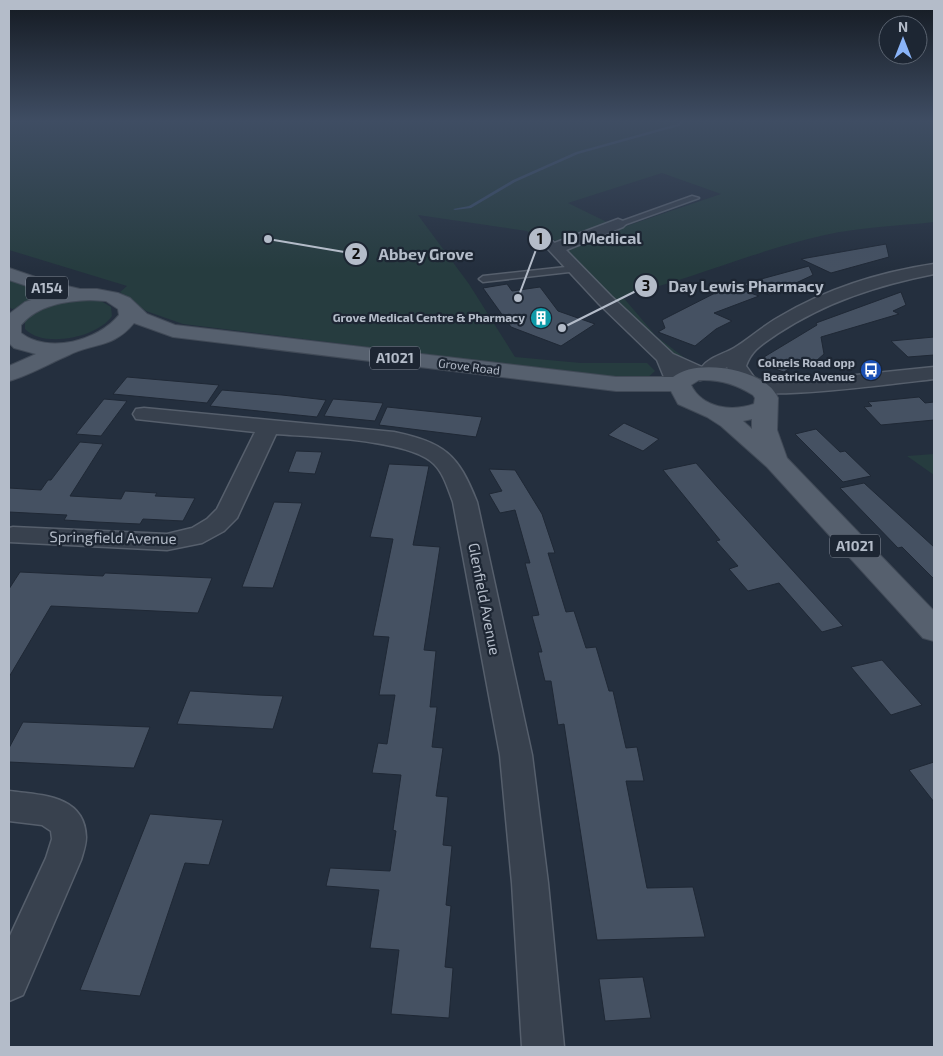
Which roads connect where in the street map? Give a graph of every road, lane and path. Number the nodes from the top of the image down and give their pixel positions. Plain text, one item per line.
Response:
1 (695, 198) dead end
2 (618, 224) joint
3 (575, 269) junction
4 (934, 269) edge
5 (9, 274) edge
6 (483, 279) dead end
7 (87, 294) junction
8 (130, 311) junction
9 (173, 331) junction
10 (10, 333) edge
11 (94, 342) junction
12 (72, 347) junction
13 (741, 352) junction
14 (934, 373) edge
15 (9, 374) edge
16 (692, 378) junction
17 (616, 384) junction
18 (759, 395) junction
19 (692, 403) junction
20 (715, 412) junction
21 (144, 414) dead end
22 (269, 426) junction
23 (776, 462) junction
24 (10, 536) edge
25 (934, 630) edge
26 (9, 806) edge
27 (9, 981) edge
28 (542, 1047) edge

1 - 2 lane
2 - 3 street
3 - 6 lane
3 - 16 street
4 - 13 street
5 - 7 main road, A154
7 - 8 main road, Grove Road
7 - 10 main road
8 - 9 main road, Grove Road / A1021
8 - 11 main road
9 - 11 main road, Grove Road / A1021
9 - 17 main road, Grove Road / A1021
10 - 12 main road
11 - 12 main road
12 - 15 main road
13 - 16 street
13 - 18 street
14 - 18 street
16 - 17 main road, Grove Road / A1021
16 - 18 main road, Grove Road
16 - 19 main road
17 - 19 main road, Grove Road / A1021
18 - 20 main road
18 - 23 main road, A1021
19 - 20 main road, Grove Road
20 - 23 main road, A1021
21 - 22 street, Glenfield Avenue
22 - 24 street, Springfield Avenue
22 - 28 street, Glenfield Avenue
23 - 25 main road, A1021
26 - 27 street

